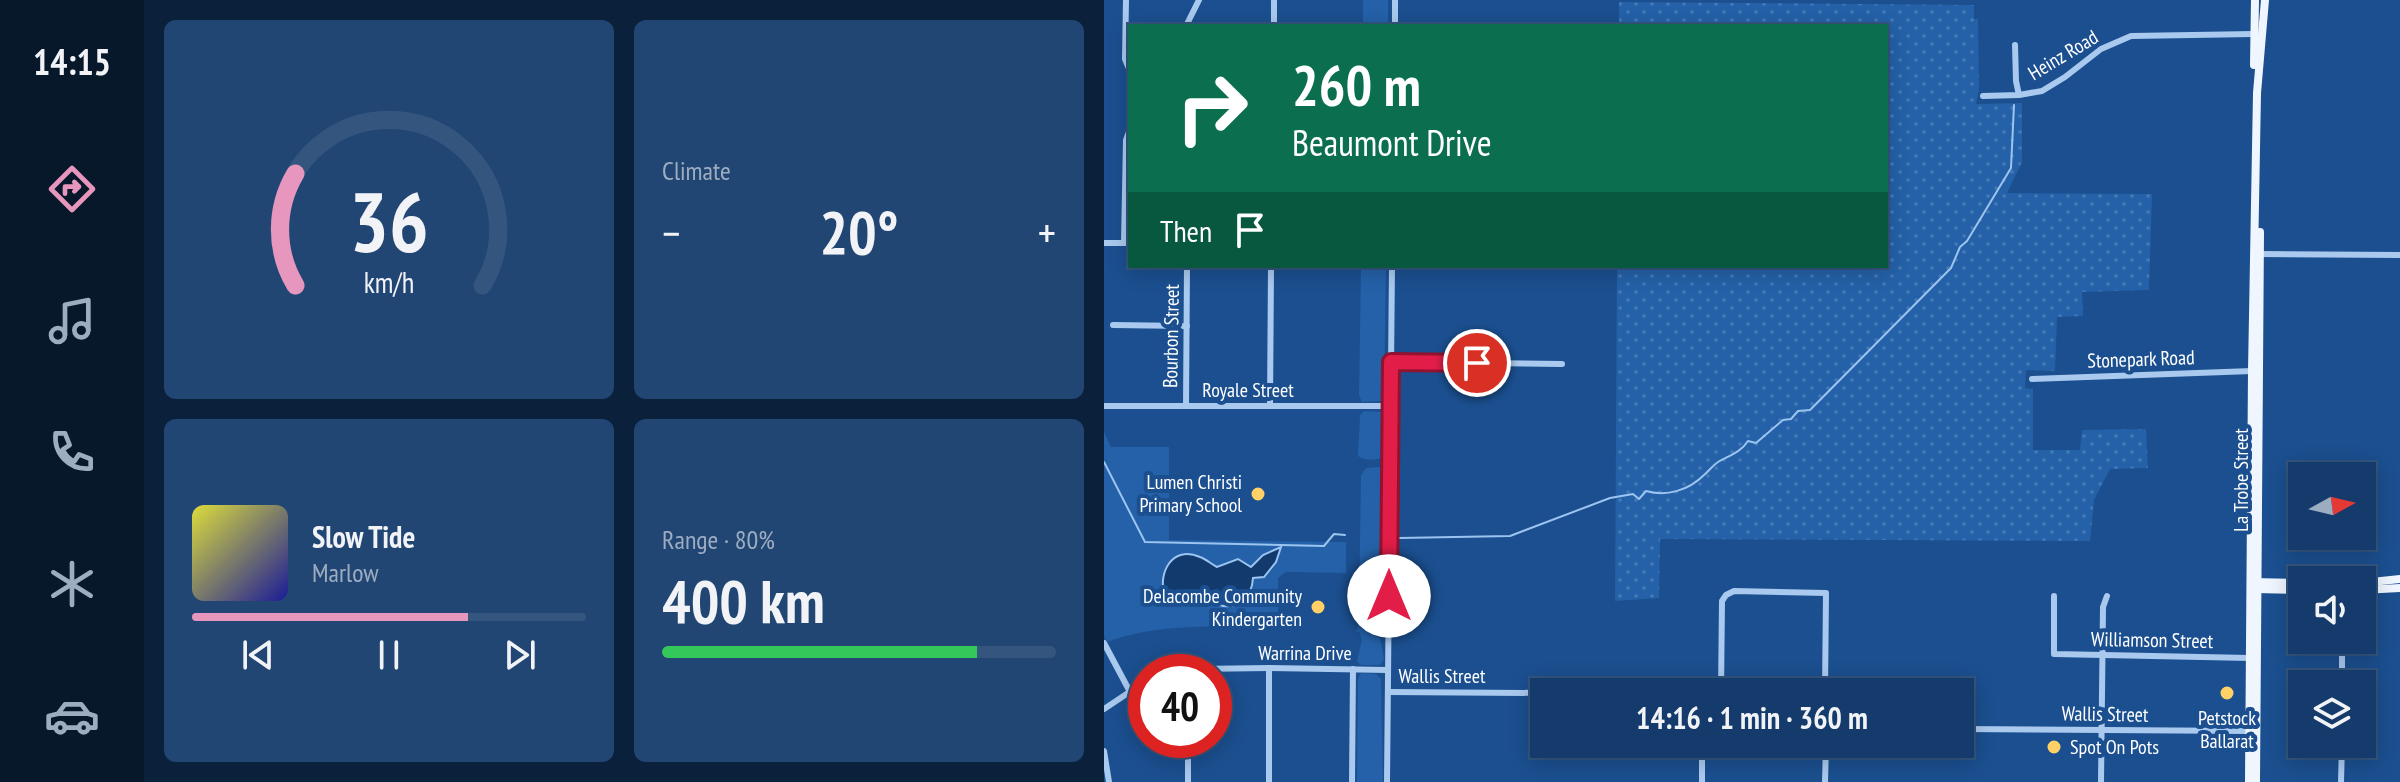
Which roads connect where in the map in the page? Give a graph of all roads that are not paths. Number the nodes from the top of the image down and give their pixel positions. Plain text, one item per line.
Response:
1 (1126, 0) edge
2 (1199, 0) edge
3 (1274, 0) edge
4 (1395, 0) edge
5 (2255, 0) edge
6 (2263, 0) edge
7 (1187, 24) edge
8 (1274, 24) edge
9 (1395, 24) edge
10 (2254, 34) junction
11 (2015, 45) dead end
12 (1128, 66) edge
13 (2257, 93) junction
14 (2019, 95) junction
15 (1983, 96) dead end
16 (1128, 134) edge
17 (1128, 158) edge
18 (1104, 243) edge
19 (1127, 243) edge
20 (2257, 254) junction
21 (2400, 255) edge
22 (1187, 268) edge
23 (1271, 268) edge
24 (1392, 268) edge
25 (1113, 325) dead end
26 (1187, 326) junction
27 (1391, 362) junction
28 (1562, 364) dead end
29 (2255, 371) junction
30 (2032, 379) dead end
31 (1104, 406) edge
32 (1186, 406) junction
33 (1270, 406) junction
34 (1391, 406) junction
35 (2400, 579) edge
36 (2376, 582) edge
37 (2288, 584) edge
38 (2253, 586) junction
39 (2400, 588) edge
40 (2288, 589) edge
41 (2376, 589) edge
42 (2054, 596) dead end
43 (2107, 596) dead end
44 (1104, 643) edge
45 (2103, 656) junction
46 (2253, 658) junction
47 (1269, 668) junction
48 (1232, 669) edge
49 (1353, 669) junction
50 (1388, 670) junction
51 (1721, 678) edge
52 (1825, 678) edge
53 (1128, 688) edge
54 (1128, 691) edge
55 (1388, 692) junction
56 (1530, 693) edge
57 (1104, 709) edge
58 (1974, 729) edge
59 (2102, 730) junction
60 (2253, 731) junction
61 (1104, 751) edge
62 (1188, 758) edge
63 (1702, 758) edge
64 (1826, 758) edge
65 (2342, 758) edge
66 (1109, 782) edge
67 (1188, 782) edge
68 (1269, 782) edge
69 (1352, 782) edge
70 (1387, 782) edge
71 (1702, 782) edge
72 (1825, 782) edge
73 (2101, 782) edge
74 (2249, 782) edge
75 (2256, 782) edge
76 (2341, 782) edge

1 - 12 street
2 - 7 street
3 - 8 street
4 - 9 street
5 - 10 main road, La Trobe Street
6 - 10 main road
6 - 13 main road, La Trobe Street
10 - 13 main road, La Trobe Street
10 - 14 street, Heinz Road
11 - 14 street
13 - 20 main road, La Trobe Street
14 - 15 street, Heinz Road
16 - 17 street
17 - 19 street
18 - 19 street
20 - 21 street
20 - 29 main road, La Trobe Street
22 - 26 street, Bourbon Street
23 - 33 street
24 - 27 street
25 - 26 street
26 - 32 street, Bourbon Street
27 - 28 street
27 - 34 street
29 - 30 street, Stonepark Road
29 - 38 main road, La Trobe Street
31 - 32 street, Royale Street
32 - 33 street, Royale Street
33 - 34 street, Royale Street
34 - 50 street
35 - 36 main road
37 - 38 main road
38 - 40 main road
38 - 46 main road, La Trobe Street
39 - 41 main road
42 - 45 street, Williamson Street
43 - 45 street
44 - 53 street
45 - 46 street, Williamson Street
45 - 59 street
46 - 60 main road, La Trobe Street
47 - 48 street, Warrina Drive
47 - 49 street, Warrina Drive
47 - 68 street
49 - 50 street, Warrina Drive
49 - 69 street
50 - 55 street
51 - 52 street
54 - 57 street
55 - 56 street, Wallis Street
55 - 70 street
58 - 59 street, Wallis Street
59 - 60 street, Wallis Street
59 - 73 street
60 - 74 main road, La Trobe Street
60 - 75 main road, La Trobe Street
61 - 66 street
62 - 67 street
63 - 71 street
64 - 72 street
65 - 76 street

